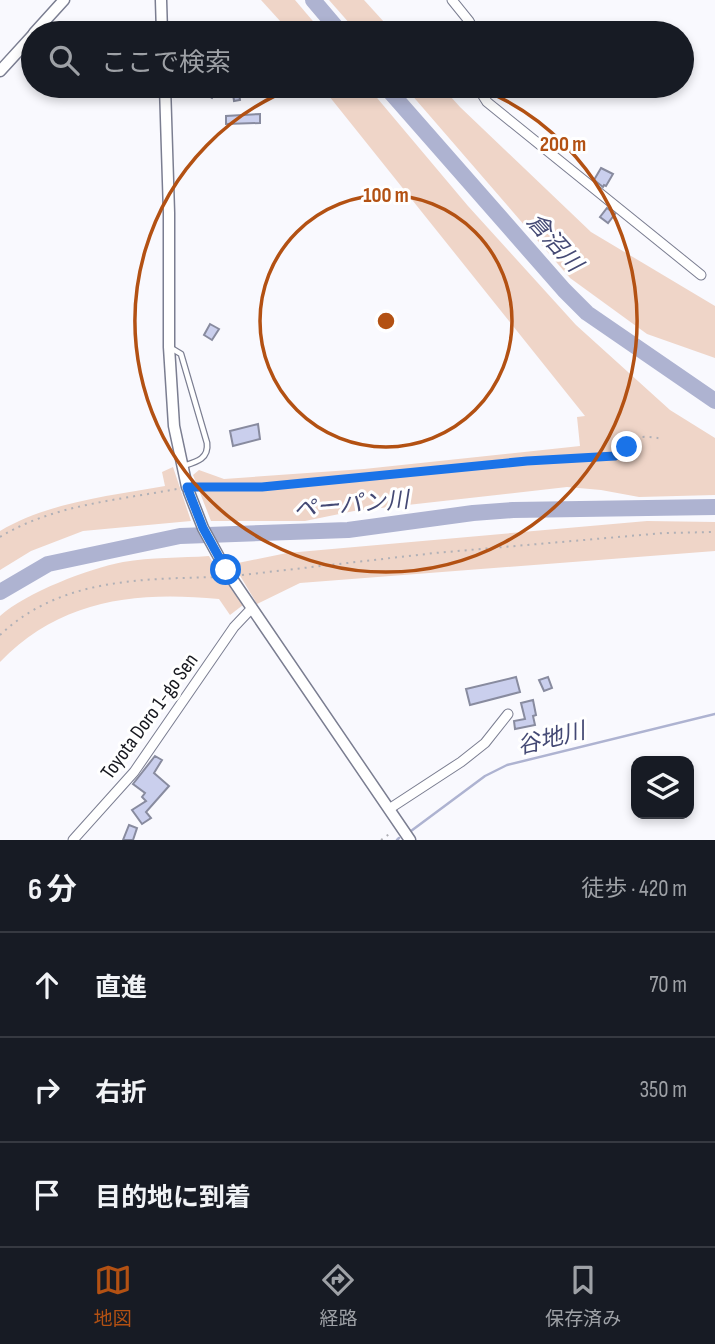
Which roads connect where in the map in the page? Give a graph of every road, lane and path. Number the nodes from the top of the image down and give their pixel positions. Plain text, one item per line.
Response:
1 (64, 0) edge
2 (161, 0) edge
3 (452, 0) edge
4 (45, 21) edge
5 (162, 21) edge
6 (469, 21) edge
7 (21, 48) edge
8 (0, 71) edge
9 (165, 98) edge
10 (484, 98) edge
11 (702, 275) dead end
12 (169, 347) junction
13 (663, 439) dead end
14 (182, 466) junction
15 (188, 490) junction
16 (715, 532) edge
17 (0, 537) edge
18 (228, 574) junction
19 (251, 609) junction
20 (0, 635) edge
21 (508, 714) dead end
22 (389, 809) junction
23 (400, 826) junction
24 (73, 840) edge
25 (381, 840) edge
26 (410, 840) edge

1 - 4 street
2 - 5 street
3 - 6 street
7 - 8 street
9 - 12 street
10 - 11 street
12 - 14 street
12 - 14 lane
13 - 15 path
14 - 15 street
15 - 17 path
15 - 18 street
16 - 18 path
18 - 19 street
18 - 20 path
19 - 22 street
19 - 24 street, Toyota Doro 1-go Sen
21 - 22 street
22 - 23 street
23 - 25 path
23 - 26 street

